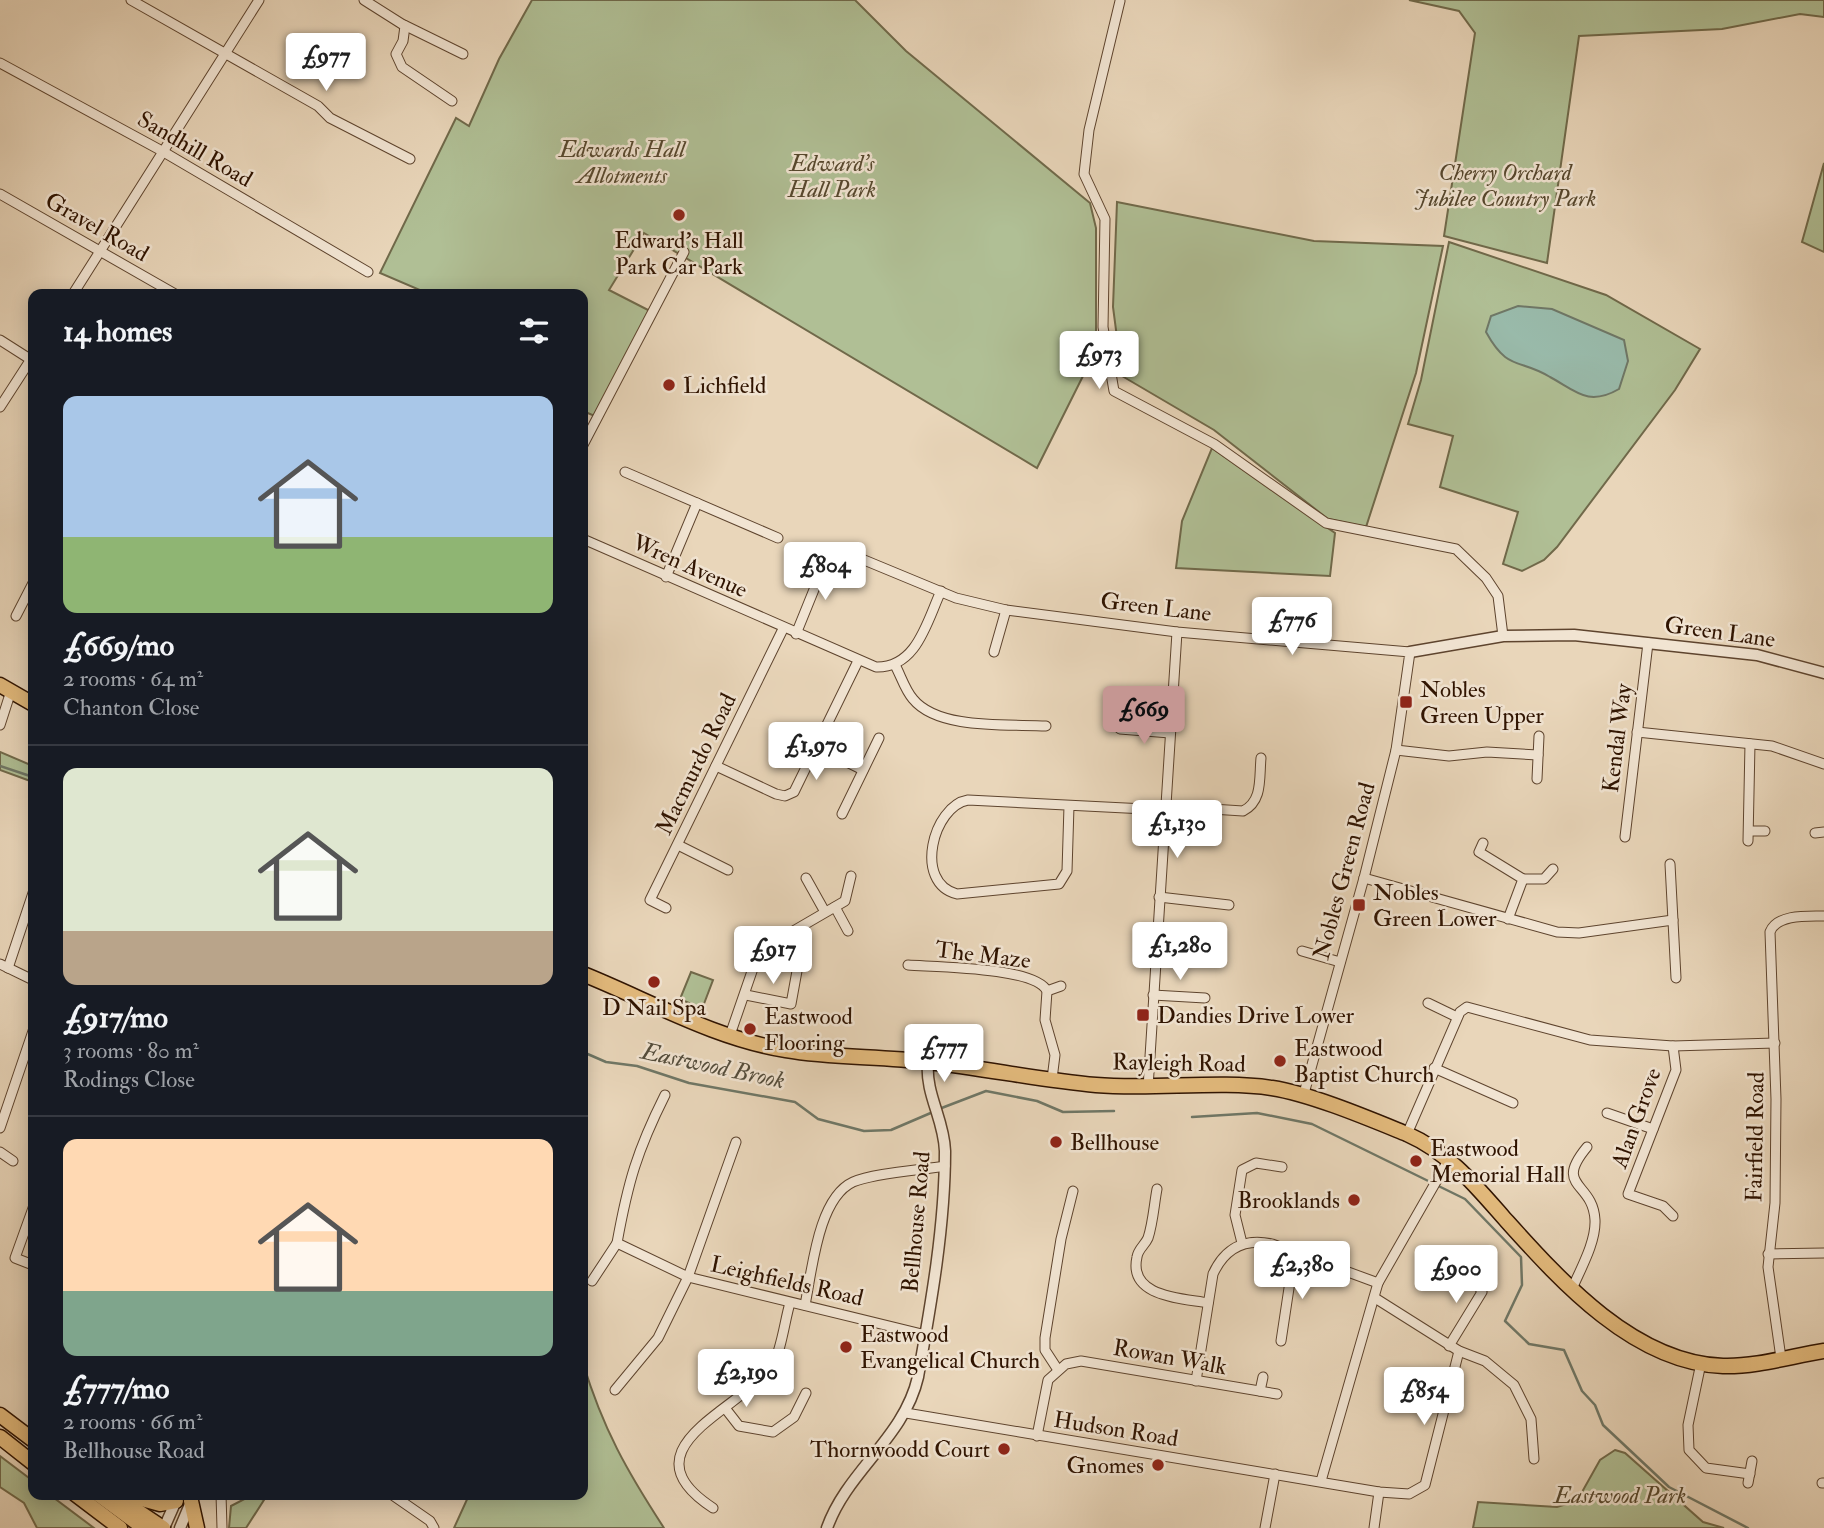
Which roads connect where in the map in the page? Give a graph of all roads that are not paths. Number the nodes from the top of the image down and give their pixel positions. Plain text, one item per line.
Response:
1 (131, 0) edge
2 (259, 0) edge
3 (364, 0) edge
4 (1120, 1) edge
5 (404, 25) junction
6 (463, 54) dead end
7 (226, 55) junction
8 (0, 63) edge
9 (452, 101) dead end
10 (162, 151) junction
11 (410, 159) dead end
12 (0, 194) edge
13 (100, 251) junction
14 (684, 252) dead end
15 (368, 272) dead end
16 (76, 289) edge
17 (167, 289) edge
18 (0, 340) edge
19 (28, 357) edge
20 (28, 365) edge
21 (0, 407) edge
22 (588, 434) edge
23 (625, 472) dead end
24 (697, 503) junction
25 (778, 538) dead end
26 (588, 541) edge
27 (666, 577) junction
28 (941, 591) junction
29 (28, 593) edge
30 (1006, 610) junction
31 (16, 617) dead end
32 (783, 629) junction
33 (1177, 632) junction
34 (796, 634) junction
35 (1503, 636) junction
36 (1648, 643) junction
37 (994, 652) dead end
38 (1410, 652) junction
39 (858, 661) junction
40 (895, 665) junction
41 (1824, 673) edge
42 (5, 688) edge
43 (28, 701) edge
44 (0, 725) edge
45 (1046, 726) dead end
46 (1120, 729) dead end
47 (1637, 732) junction
48 (1170, 733) junction
49 (1539, 736) dead end
50 (879, 737) dead end
51 (1750, 744) junction
52 (817, 747) junction
53 (1396, 750) junction
54 (1538, 755) junction
55 (1261, 758) dead end
56 (1824, 764) edge
57 (716, 766) junction
58 (863, 770) junction
59 (1537, 779) dead end
60 (1069, 806) junction
61 (1165, 808) junction
62 (842, 814) dead end
63 (1765, 831) dead end
64 (1625, 837) dead end
65 (1483, 843) dead end
66 (678, 845) junction
67 (1670, 864) dead end
68 (1553, 869) dead end
69 (728, 870) dead end
70 (851, 876) dead end
71 (806, 877) dead end
72 (1364, 878) junction
73 (1522, 879) junction
74 (1159, 897) junction
75 (1229, 905) dead end
76 (28, 906) edge
77 (835, 907) junction
78 (666, 908) dead end
79 (825, 912) junction
80 (1824, 916) edge
81 (1508, 919) junction
82 (1673, 920) junction
83 (848, 931) dead end
84 (1302, 951) dead end
85 (1340, 962) junction
86 (908, 965) dead end
87 (4, 966) edge
88 (797, 971) dead end
89 (588, 976) edge
90 (28, 978) edge
91 (1676, 978) dead end
92 (1061, 986) dead end
93 (1047, 991) junction
94 (746, 995) junction
95 (1153, 995) junction
96 (1205, 998) dead end
97 (1428, 1003) dead end
98 (1457, 1017) junction
99 (730, 1035) junction
100 (1775, 1043) junction
101 (28, 1046) edge
102 (1673, 1046) junction
103 (928, 1062) junction
104 (1434, 1068) junction
105 (1052, 1079) junction
106 (1148, 1088) junction
107 (665, 1095) dead end
108 (1303, 1097) junction
109 (1514, 1103) dead end
110 (1607, 1113) dead end
111 (0, 1128) edge
112 (1653, 1129) junction
113 (1407, 1134) junction
114 (736, 1142) dead end
115 (1587, 1147) dead end
116 (0, 1152) edge
117 (1449, 1159) junction
118 (13, 1161) dead end
119 (944, 1166) junction
120 (1282, 1167) dead end
121 (1157, 1189) dead end
122 (1073, 1191) dead end
123 (1672, 1216) dead end
124 (28, 1225) edge
125 (617, 1243) junction
126 (1242, 1243) junction
127 (1824, 1253) edge
128 (1768, 1254) junction
129 (1294, 1255) junction
130 (28, 1263) edge
131 (1466, 1264) dead end
132 (688, 1277) junction
133 (592, 1281) dead end
134 (1378, 1283) junction
135 (1572, 1289) junction
136 (1375, 1298) junction
137 (790, 1303) junction
138 (1208, 1303) junction
139 (805, 1305) junction
140 (926, 1335) junction
141 (1281, 1341) dead end
142 (1449, 1346) junction
143 (1824, 1350) edge
144 (1459, 1351) junction
145 (1782, 1358) junction
146 (1701, 1363) junction
147 (1058, 1370) junction
148 (1262, 1377) dead end
149 (1196, 1381) junction
150 (615, 1390) dead end
151 (1260, 1391) junction
152 (806, 1393) dead end
153 (1277, 1394) dead end
154 (725, 1408) junction
155 (906, 1413) junction
156 (0, 1415) edge
157 (28, 1436) edge
158 (1037, 1436) junction
159 (0, 1437) edge
160 (28, 1459) edge
161 (1534, 1459) dead end
162 (1752, 1461) dead end
163 (1275, 1474) junction
164 (1321, 1481) junction
165 (1379, 1492) junction
166 (83, 1500) edge
167 (106, 1500) edge
168 (121, 1500) edge
169 (146, 1500) edge
170 (177, 1500) edge
171 (184, 1500) edge
172 (185, 1500) edge
173 (186, 1500) edge
174 (222, 1500) edge
175 (400, 1500) edge
176 (713, 1508) dead end
177 (120, 1528) edge
178 (144, 1528) edge
179 (163, 1528) edge
180 (180, 1528) edge
181 (197, 1528) edge
182 (222, 1528) edge
183 (434, 1528) edge
184 (827, 1528) edge
185 (1265, 1528) edge
186 (1374, 1528) edge

1 - 7 street
2 - 7 street
3 - 5 street
4 - 35 street
5 - 6 street
5 - 9 street
7 - 10 street
7 - 11 street
8 - 10 street, Sandhill Road
10 - 13 street
10 - 15 street, Sandhill Road
12 - 13 street, Gravel Road
13 - 16 street
13 - 17 street, Gravel Road
14 - 22 street
18 - 19 street
20 - 21 street
23 - 24 street
24 - 25 street
24 - 27 street
26 - 27 street, Wren Avenue
27 - 32 street, Wren Avenue
28 - 30 street, Green Lane
28 - 34 street, Green Lane
28 - 40 street
29 - 31 street
30 - 33 street, Green Lane
30 - 37 street
32 - 34 street, Wren Avenue
32 - 57 street, Macmurdo Road
33 - 38 street, Green Lane
33 - 48 street
34 - 39 street, Wren Avenue
35 - 36 street, Green Lane
35 - 38 street, Green Lane
36 - 41 street, Green Lane
36 - 47 street, Kendal Way
38 - 53 street, Nobles Green Road
39 - 40 street, Wren Avenue
39 - 52 street
40 - 45 street
42 - 43 main road
42 - 44 street
46 - 48 street
47 - 51 street
47 - 64 street, Kendal Way
48 - 61 street
49 - 54 street
50 - 58 street
51 - 56 street
51 - 63 street
52 - 57 street
52 - 58 street
53 - 54 street
53 - 72 street, Nobles Green Road
54 - 59 street
55 - 61 street
57 - 66 street, Macmurdo Road
58 - 62 street
60 - 60 street
60 - 61 street
61 - 74 street
65 - 73 street
66 - 69 street
66 - 78 street, Macmurdo Road
67 - 82 street
68 - 73 street
70 - 77 street
71 - 79 street
72 - 81 street
72 - 85 street, Nobles Green Road
73 - 81 street
74 - 75 street
74 - 95 street
76 - 87 street
77 - 79 street
77 - 83 street
79 - 94 street
80 - 100 street, Fairfield Road
81 - 82 street
82 - 91 street
84 - 85 street
85 - 108 street, Nobles Green Road
86 - 93 street, The Maze
87 - 90 street
88 - 94 street
89 - 99 main road, Rayleigh Road
92 - 93 street, The Maze
93 - 105 street, The Maze
94 - 99 street
95 - 96 street
95 - 106 street
97 - 98 street
98 - 102 street
98 - 104 street
99 - 103 main road, Rayleigh Road
100 - 102 street
100 - 128 street, Fairfield Road
101 - 111 street
102 - 112 street, Alan Grove
103 - 105 main road, Rayleigh Road
103 - 119 street, Bellhouse Road
104 - 109 street
104 - 113 street
105 - 106 main road, Rayleigh Road
106 - 108 main road, Rayleigh Road
107 - 125 street
108 - 113 main road, Rayleigh Road
110 - 112 street
112 - 123 street, Alan Grove
113 - 117 main road, Rayleigh Road
114 - 132 street
115 - 135 street
116 - 118 street
117 - 134 street
117 - 135 main road, Rayleigh Road
119 - 139 street
119 - 140 street, Bellhouse Road
120 - 126 street
121 - 138 street
122 - 147 street
124 - 130 street
125 - 132 street
125 - 133 street
126 - 129 street
126 - 138 street
127 - 128 street
128 - 145 street, Fairfield Road
129 - 134 street
129 - 141 street
131 - 142 street
132 - 137 street, Leighfields Road
132 - 150 street, Leighfields Road
134 - 136 street
135 - 146 main road, Rayleigh Road
136 - 142 street
136 - 164 street
137 - 139 street, Leighfields Road
137 - 154 street
138 - 149 street
139 - 140 street, Leighfields Road
140 - 155 street, Bellhouse Road
142 - 144 street
143 - 145 main road, Rayleigh Road
144 - 161 street
144 - 165 street, Hudson Road
145 - 146 main road, Rayleigh Road
146 - 162 street
147 - 149 street, Rowan Walk
147 - 158 street
148 - 151 street
149 - 151 street, Rowan Walk
151 - 153 street, Rowan Walk
152 - 154 street
154 - 176 street
155 - 158 street, Hudson Road
155 - 184 street, Bellhouse Road
156 - 157 main road
158 - 163 street, Hudson Road
159 - 160 main road
163 - 164 street, Hudson Road
163 - 185 street
164 - 165 street, Hudson Road
165 - 186 street
166 - 177 main road
167 - 178 main road
168 - 179 main road
169 - 170 main road
171 - 179 street
172 - 180 street
173 - 181 main road
174 - 182 street
175 - 183 street

